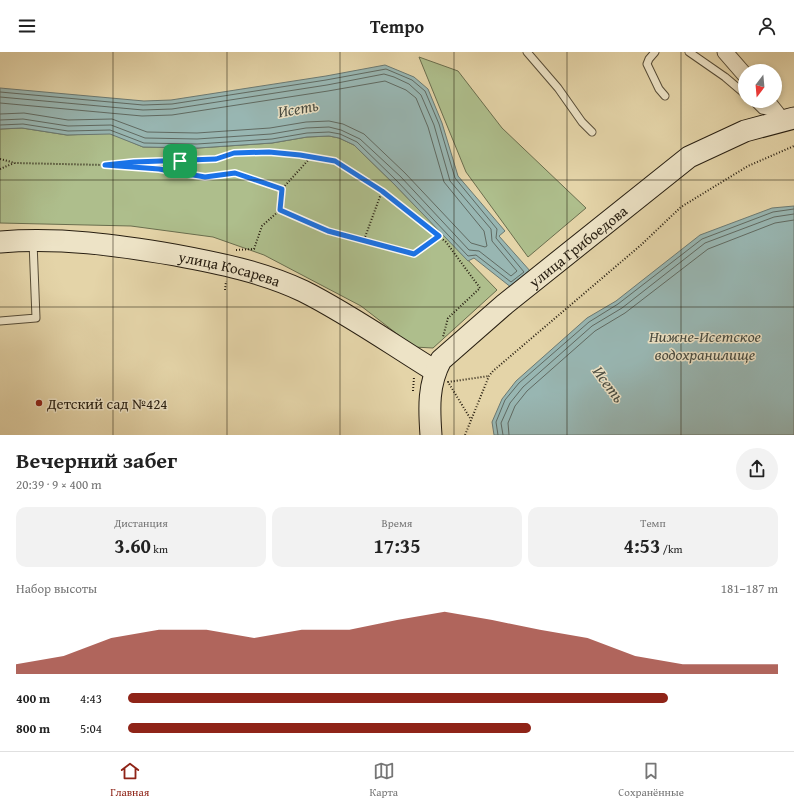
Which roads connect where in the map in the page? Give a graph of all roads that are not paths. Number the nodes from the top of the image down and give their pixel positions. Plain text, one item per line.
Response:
1 (527, 52) edge
2 (655, 52) edge
3 (689, 52) edge
4 (725, 52) edge
5 (738, 67) edge
6 (738, 88) edge
7 (665, 96) dead end
8 (760, 108) edge
9 (774, 108) edge
10 (785, 118) edge
11 (592, 132) dead end
12 (33, 239) junction
13 (0, 242) edge
14 (0, 321) edge
15 (435, 371) junction
16 (431, 435) edge

1 - 11 lane
2 - 7 lane
3 - 6 lane
4 - 5 street
8 - 10 lane
9 - 10 street
10 - 15 main road, улица Грибоедова
12 - 13 main road, улица Косарева
12 - 14 lane
12 - 15 main road, улица Косарева
15 - 16 main road, улица Грибоедова

